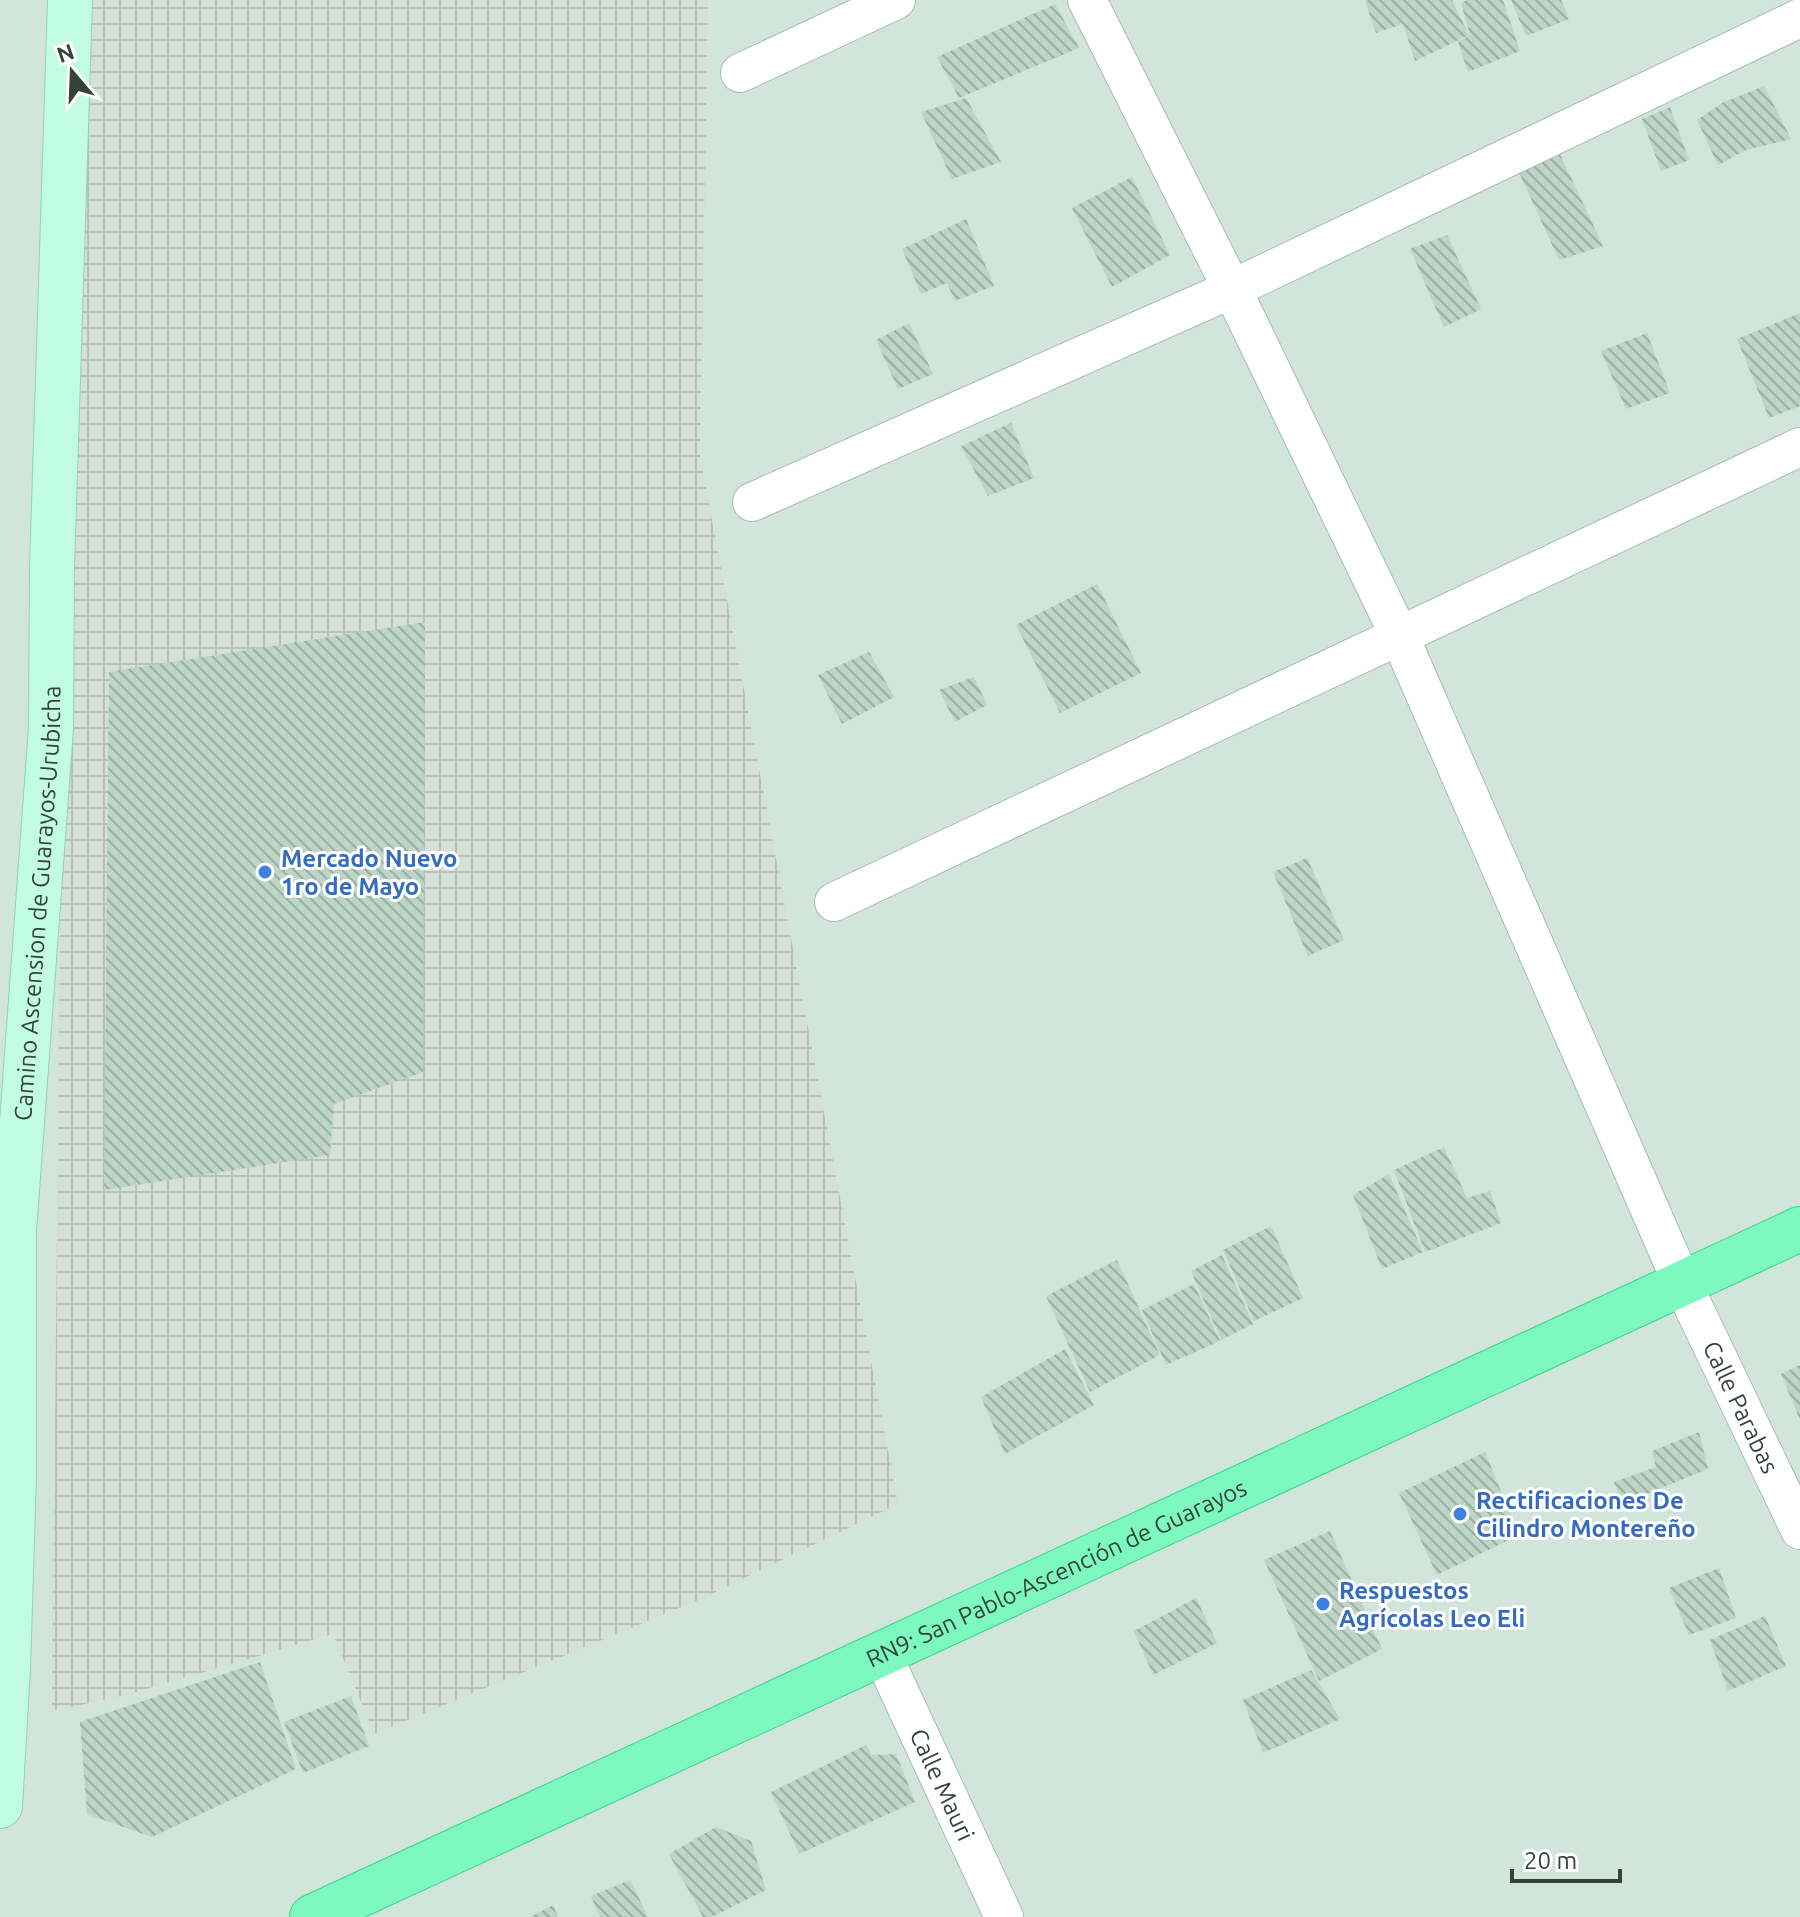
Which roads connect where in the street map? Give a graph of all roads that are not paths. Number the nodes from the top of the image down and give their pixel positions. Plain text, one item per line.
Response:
1 (70, 0) edge
2 (896, 0) edge
3 (1087, 0) edge
4 (1797, 14) edge
5 (740, 73) dead end
6 (1232, 289) junction
7 (1800, 447) edge
8 (752, 502) dead end
9 (1399, 635) junction
10 (834, 902) dead end
11 (1800, 1229) edge
12 (7, 1234) edge
13 (1682, 1283) junction
14 (1800, 1530) edge
15 (881, 1652) junction
16 (0, 1806) edge
17 (318, 1916) edge
18 (1004, 1917) edge

1 - 12 main road, Camino Ascension de Guarayos-Urubicha
2 - 5 street
3 - 6 street, Calle Parabas
4 - 6 street
6 - 8 street
6 - 9 street, Calle Parabas
7 - 9 street
9 - 10 street
9 - 13 street, Calle Parabas
11 - 13 highway, RN9: San Pablo-Ascención de Guarayos
12 - 16 main road, Camino Ascension de Guarayos-Urubicha
13 - 14 street, Calle Parabas
13 - 15 highway, RN9: San Pablo-Ascención de Guarayos
15 - 17 highway, RN9: San Pablo-Ascención de Guarayos
15 - 18 street, Calle Mauri

